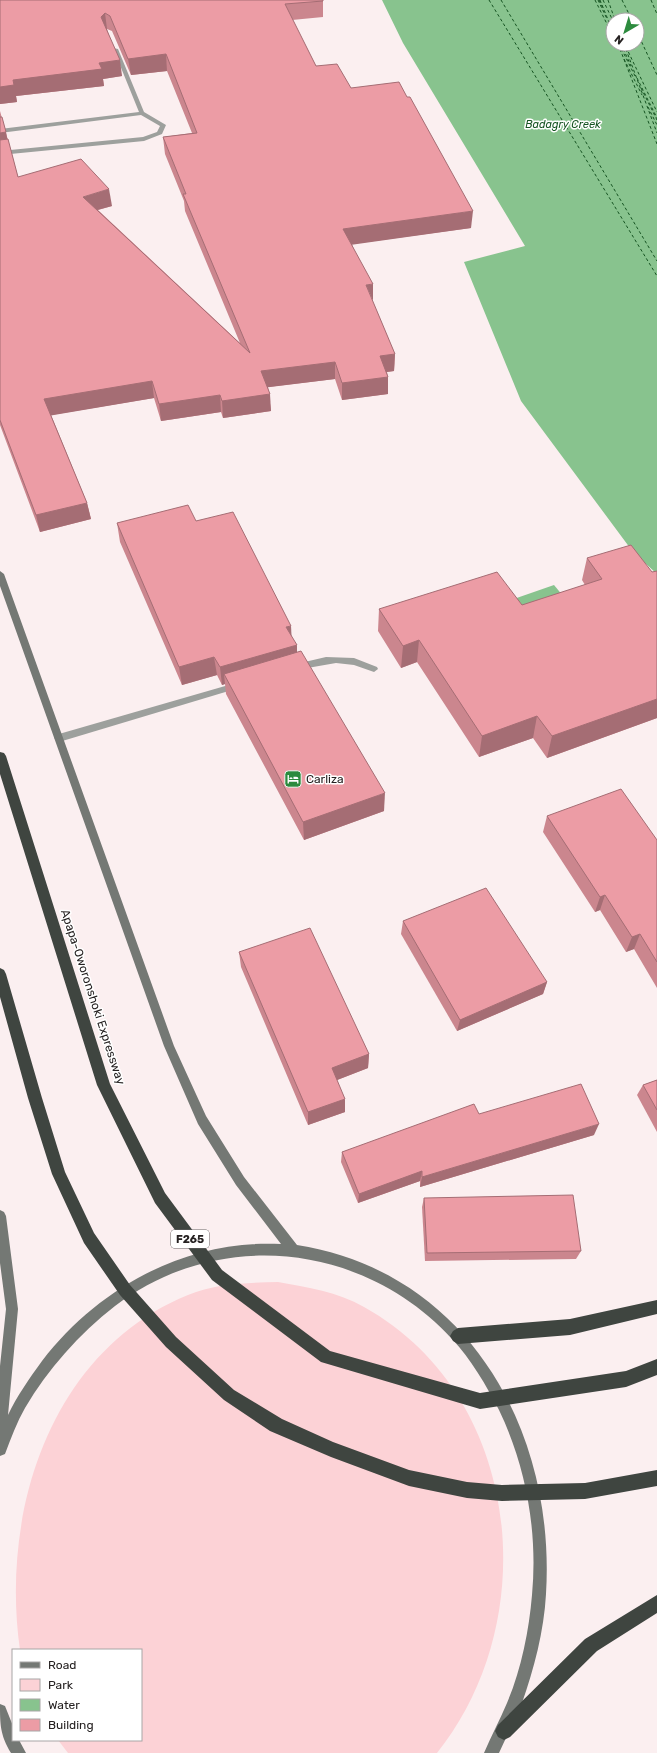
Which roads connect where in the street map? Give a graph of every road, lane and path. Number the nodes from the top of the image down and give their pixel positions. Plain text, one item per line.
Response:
1 (114, 46) edge
2 (142, 113) junction
3 (0, 131) edge
4 (0, 153) edge
5 (0, 574) edge
6 (374, 669) dead end
7 (286, 671) edge
8 (248, 682) edge
9 (59, 738) junction
10 (0, 756) edge
11 (0, 974) edge
12 (0, 1216) edge
13 (293, 1249) junction
14 (657, 1307) edge
15 (458, 1336) junction
16 (657, 1367) edge
17 (0, 1430) edge
18 (0, 1449) edge
19 (657, 1478) edge
20 (657, 1603) edge
21 (0, 1711) edge
22 (504, 1731) junction
23 (19, 1753) edge
24 (491, 1753) edge

1 - 2 lane
2 - 3 lane
2 - 4 lane
5 - 9 main road
6 - 7 lane
8 - 9 lane
9 - 13 main road
10 - 16 highway, Apapa-Oworonshoki Expressway / F265
11 - 19 highway
12 - 17 main road
13 - 15 main road
13 - 18 main road
14 - 15 highway
15 - 22 main road
20 - 22 highway
21 - 23 main road
22 - 24 main road

